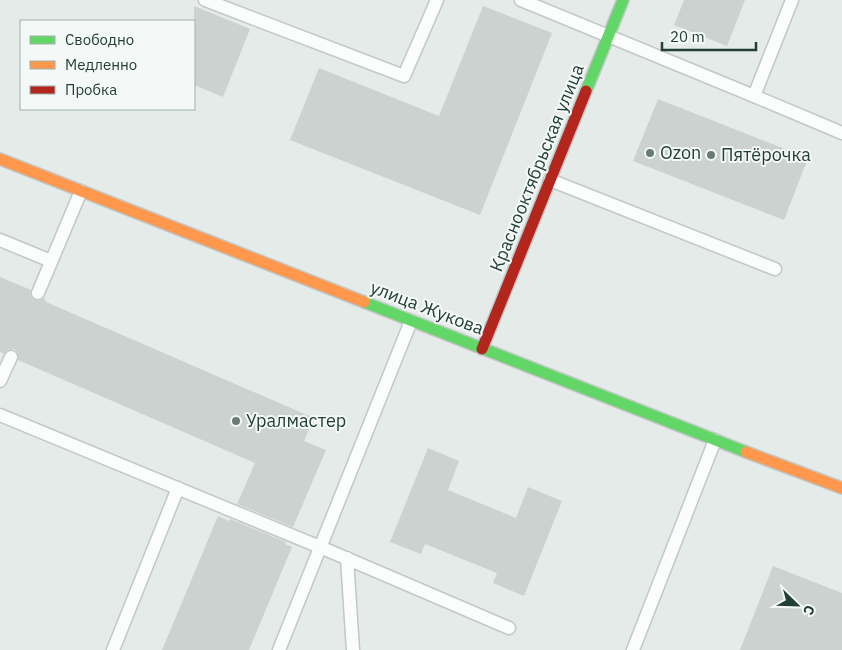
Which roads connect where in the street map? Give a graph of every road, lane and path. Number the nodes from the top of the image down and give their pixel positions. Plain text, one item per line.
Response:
1 (205, 0) edge
2 (437, 0) edge
3 (521, 0) edge
4 (623, 0) edge
5 (792, 0) edge
6 (609, 36) junction
7 (754, 96) junction
8 (842, 133) edge
9 (0, 159) edge
10 (550, 180) junction
11 (81, 191) junction
12 (0, 240) edge
13 (51, 261) junction
14 (775, 269) dead end
15 (38, 293) dead end
16 (411, 320) junction
17 (482, 349) junction
18 (10, 357) dead end
19 (0, 381) edge
20 (0, 416) edge
21 (715, 440) junction
22 (178, 488) junction
23 (842, 488) edge
24 (320, 546) junction
25 (347, 558) junction
26 (509, 628) dead end
27 (113, 650) edge
28 (279, 650) edge
29 (353, 650) edge
30 (633, 650) edge

1 - 2 lane
3 - 6 lane
4 - 6 main road, Краснооктябрьская улица
5 - 7 lane
6 - 7 lane
6 - 10 main road, Краснооктябрьская улица
7 - 8 lane
9 - 11 main road, улица Жукова
10 - 14 lane
10 - 17 main road, Краснооктябрьская улица
11 - 13 lane
11 - 16 main road, улица Жукова
12 - 13 lane
13 - 15 lane
16 - 17 main road, улица Жукова
16 - 24 lane
17 - 21 main road, улица Жукова
18 - 19 lane
20 - 22 lane
21 - 23 main road, улица Жукова
21 - 30 lane
22 - 24 lane
22 - 27 lane
24 - 25 lane
24 - 28 lane
25 - 26 lane
25 - 29 lane

